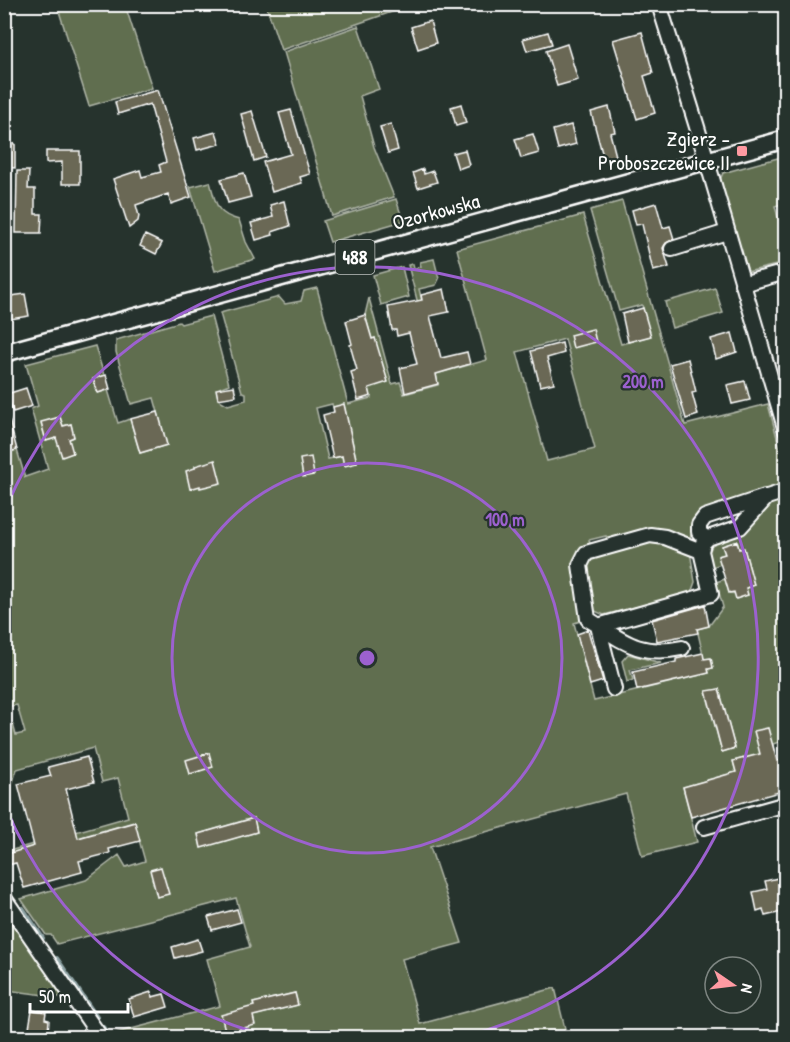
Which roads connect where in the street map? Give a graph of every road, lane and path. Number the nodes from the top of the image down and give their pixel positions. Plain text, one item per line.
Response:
1 (659, 4) edge
2 (786, 140) edge
3 (706, 161) junction
4 (727, 232) junction
5 (672, 249) dead end
6 (786, 272) edge
7 (742, 284) junction
8 (4, 353) edge
9 (786, 431) edge
10 (786, 491) edge
11 (767, 497) junction
12 (708, 537) junction
13 (701, 551) junction
14 (598, 626) junction
15 (682, 648) dead end
16 (614, 689) dead end
17 (786, 804) edge
18 (704, 827) dead end
19 (4, 898) edge
20 (101, 1038) edge

1 - 3 street
2 - 3 main road, 488
3 - 4 street
3 - 8 main road, Ozorkowska / 488
4 - 5 street
4 - 7 street
6 - 7 street
7 - 9 street
10 - 11 street
11 - 12 street
11 - 12 street
12 - 13 street
13 - 14 street
13 - 14 street
14 - 15 street
14 - 16 street
17 - 18 street
19 - 20 street

